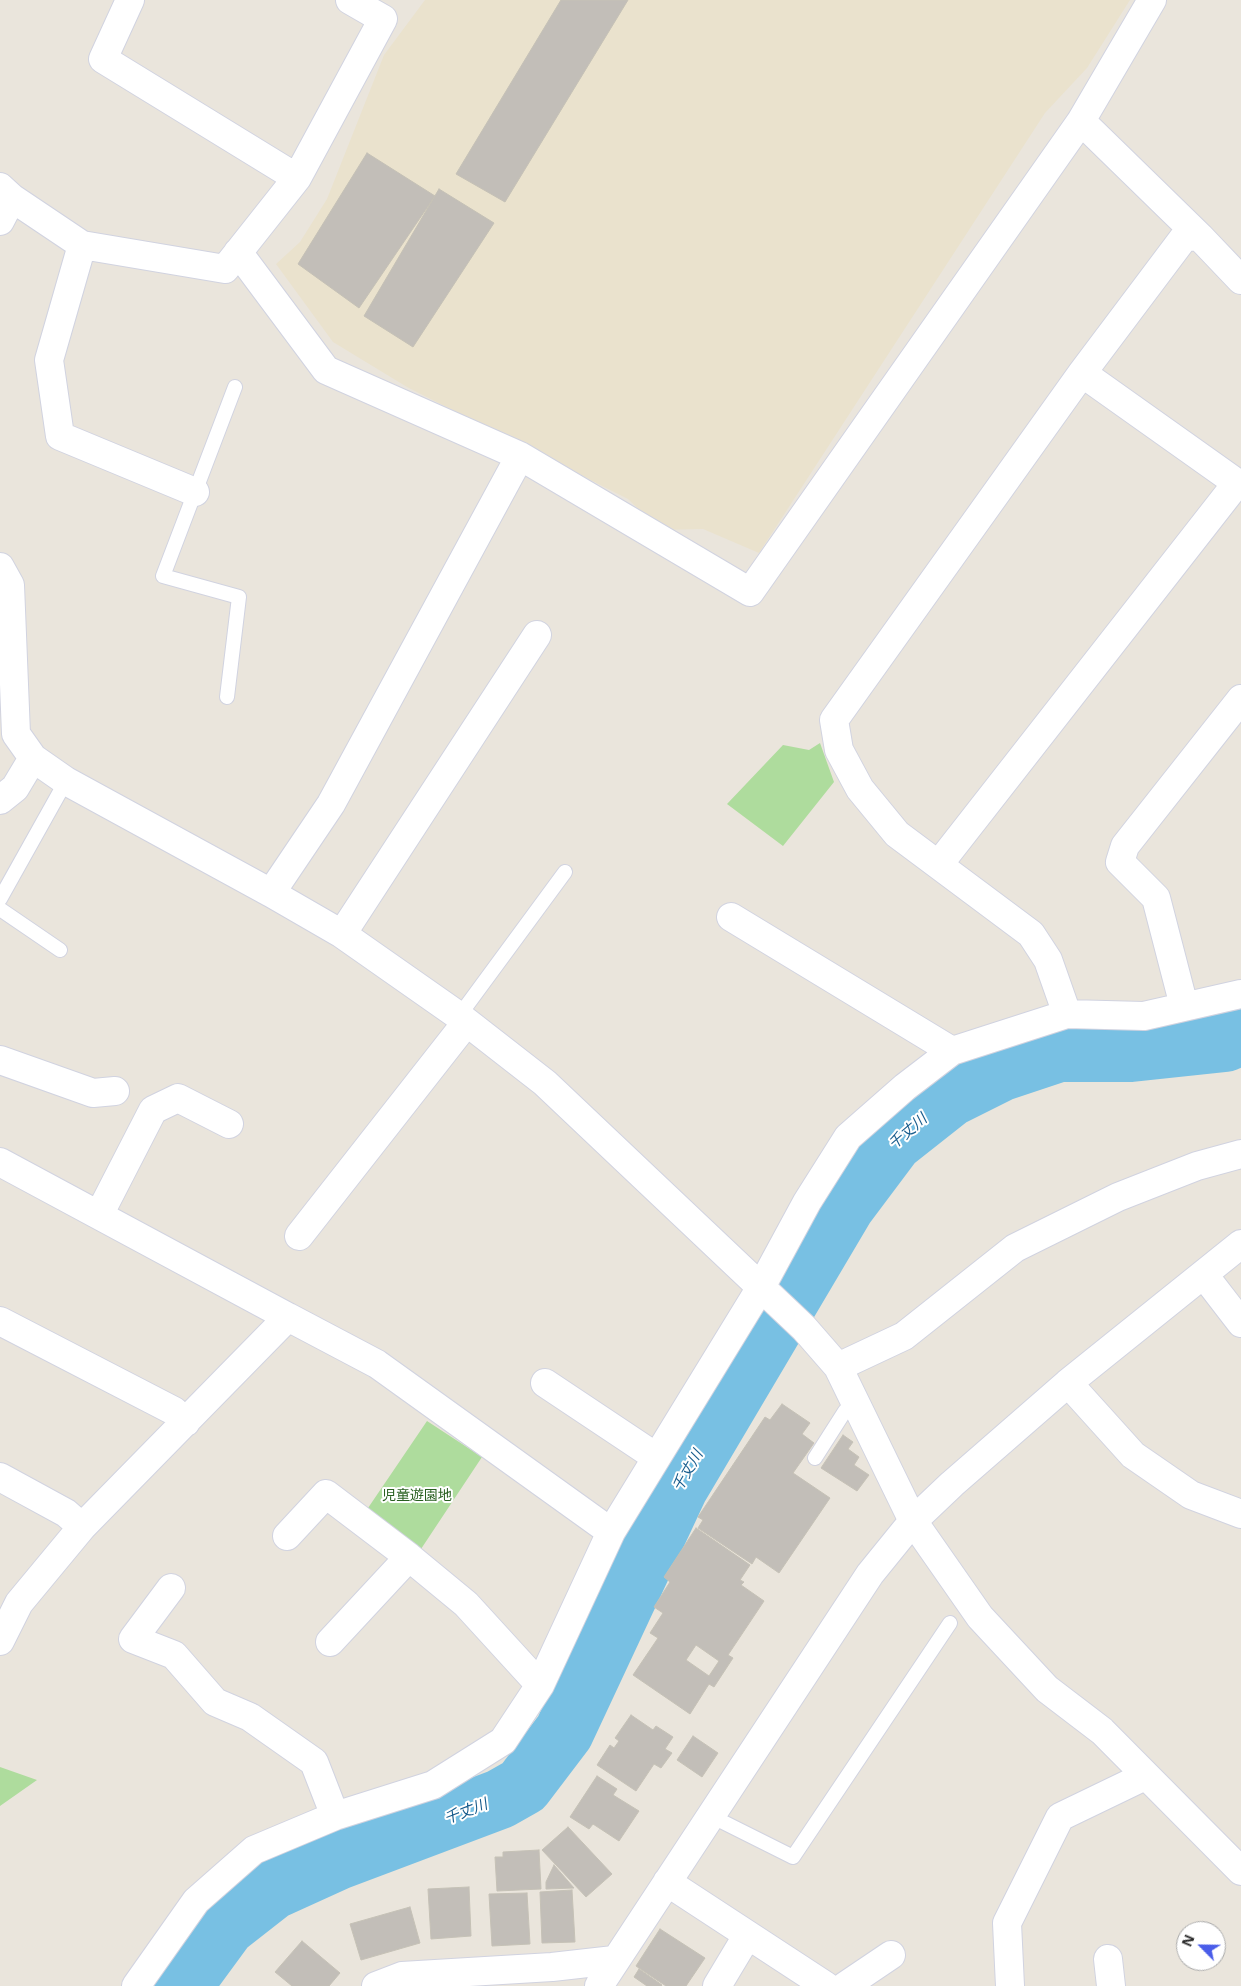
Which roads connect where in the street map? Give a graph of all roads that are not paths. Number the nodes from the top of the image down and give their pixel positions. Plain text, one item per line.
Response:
1 (130, 0) edge
2 (350, 0) edge
3 (1152, 0) edge
4 (1081, 121) junction
5 (297, 178) junction
6 (4, 202) edge
7 (1200, 236) junction
8 (82, 245) junction
9 (238, 252) junction
10 (1241, 280) edge
11 (1082, 373) junction
12 (235, 387) dead end
13 (520, 456) junction
14 (1239, 485) edge
15 (195, 492) junction
16 (0, 567) edge
17 (537, 636) dead end
18 (227, 697) dead end
19 (1241, 699) edge
20 (33, 758) junction
21 (66, 781) junction
22 (0, 800) edge
23 (938, 864) junction
24 (565, 872) dead end
25 (271, 893) junction
26 (0, 899) edge
27 (0, 910) edge
28 (731, 916) dead end
29 (342, 934) junction
30 (60, 950) dead end
31 (1241, 994) edge
32 (1184, 1006) junction
33 (1067, 1014) junction
34 (462, 1020) junction
35 (952, 1051) junction
36 (0, 1060) edge
37 (115, 1092) dead end
38 (229, 1124) dead end
39 (1241, 1154) edge
40 (0, 1162) edge
41 (99, 1215) junction
42 (299, 1236) dead end
43 (1241, 1244) edge
44 (1204, 1275) junction
45 (768, 1294) junction
46 (288, 1317) junction
47 (0, 1320) edge
48 (1241, 1323) edge
49 (838, 1367) junction
50 (545, 1383) dead end
51 (1068, 1383) junction
52 (856, 1405) junction
53 (186, 1422) junction
54 (656, 1457) junction
55 (815, 1458) dead end
56 (0, 1477) edge
57 (1241, 1514) edge
58 (913, 1521) junction
59 (82, 1527) junction
60 (611, 1532) junction
61 (287, 1536) dead end
62 (409, 1557) junction
63 (171, 1588) dead end
64 (950, 1624) dead end
65 (0, 1641) edge
66 (330, 1642) dead end
67 (540, 1685) junction
68 (1145, 1776) junction
69 (334, 1816) junction
70 (711, 1816) junction
71 (1241, 1871) edge
72 (667, 1882) junction
73 (746, 1936) junction
74 (891, 1955) dead end
75 (1108, 1959) dead end
76 (614, 1960) junction
77 (136, 1986) edge
78 (376, 1986) edge
79 (599, 1986) edge
80 (717, 1986) edge
81 (826, 1986) edge
82 (845, 1986) edge
83 (1010, 1986) edge
84 (1111, 1986) edge

1 - 5 street
2 - 5 street
3 - 4 street
4 - 7 street
4 - 13 street
5 - 9 street
6 - 8 street
7 - 10 street
7 - 11 street
8 - 9 street
8 - 15 street
9 - 13 street
11 - 14 street
11 - 23 street
12 - 15 lane
13 - 25 street
14 - 23 street
15 - 18 lane
16 - 20 street
17 - 29 street
19 - 32 street
20 - 21 street
20 - 22 street
21 - 25 street
21 - 26 lane
23 - 33 street
24 - 34 lane
25 - 29 street
27 - 30 lane
28 - 35 street
29 - 34 street
31 - 32 street
32 - 33 street
33 - 35 street
34 - 42 street
34 - 45 street
35 - 45 street
36 - 37 street
38 - 41 street
39 - 49 street
40 - 41 street
41 - 46 street
43 - 44 street
44 - 48 street
44 - 51 street
45 - 49 street
45 - 54 street
46 - 53 street
46 - 60 street
47 - 53 street
49 - 52 street
50 - 54 street
51 - 57 street
51 - 58 street
52 - 55 lane
52 - 58 street
53 - 59 street
54 - 60 street
56 - 59 street
58 - 68 street
58 - 70 street
59 - 65 street
60 - 67 street
61 - 62 street
62 - 66 street
62 - 67 street
63 - 69 street
64 - 70 lane
67 - 69 street
68 - 71 street
68 - 83 street
69 - 77 street
70 - 72 street
72 - 73 street
72 - 76 street
73 - 80 street
73 - 81 street
74 - 82 street
75 - 84 street
76 - 78 street
76 - 79 street

